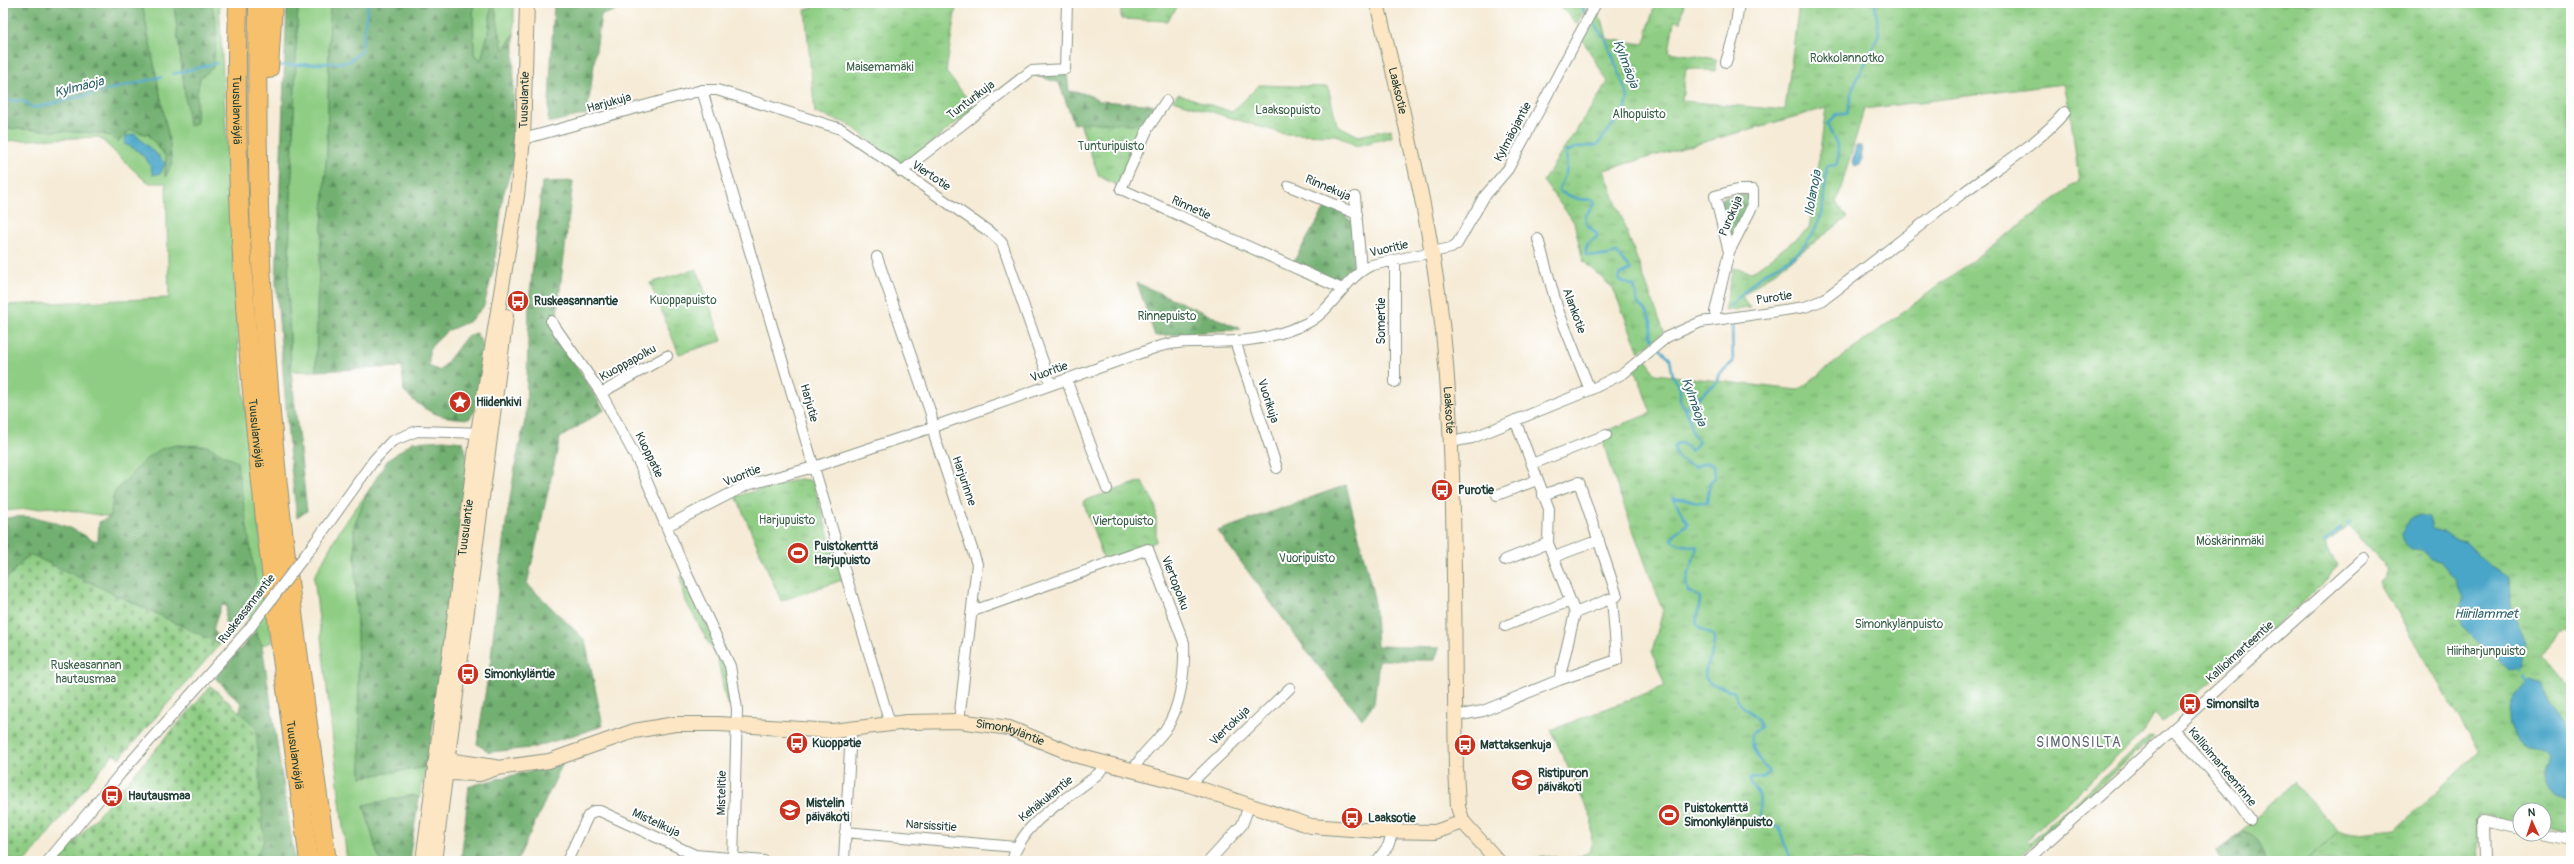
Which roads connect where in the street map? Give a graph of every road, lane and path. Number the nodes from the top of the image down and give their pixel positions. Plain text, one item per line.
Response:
1 (228, 3) edge
2 (238, 3) edge
3 (258, 3) edge
4 (273, 3) edge
5 (527, 3) edge
6 (1067, 3) edge
7 (1377, 3) edge
8 (1596, 3) edge
9 (1739, 3) edge
10 (1726, 62) dead end
11 (702, 90) junction
12 (1166, 101) dead end
13 (2065, 112) dead end
14 (236, 115) junction
15 (523, 139) junction
16 (901, 172) junction
17 (1289, 186) dead end
18 (1355, 197) dead end
19 (1356, 214) junction
20 (261, 238) junction
21 (1538, 239) dead end
22 (1729, 252) junction
23 (1432, 253) junction
24 (877, 257) dead end
25 (1395, 260) junction
26 (1360, 270) junction
27 (1342, 289) junction
28 (1716, 319) junction
29 (551, 322) dead end
30 (1235, 341) junction
31 (667, 356) dead end
32 (1066, 379) junction
33 (1395, 382) dead end
34 (1051, 385) junction
35 (1590, 390) junction
36 (601, 393) junction
37 (1515, 420) junction
38 (933, 427) junction
39 (484, 432) junction
40 (1606, 435) dead end
41 (1450, 442) junction
42 (1532, 464) junction
43 (814, 467) junction
44 (1277, 468) dead end
45 (1537, 480) junction
46 (1107, 489) dead end
47 (1497, 495) dead end
48 (1544, 495) junction
49 (667, 526) junction
50 (1599, 540) junction
51 (1548, 543) junction
52 (1554, 558) junction
53 (2364, 558) dead end
54 (1505, 560) dead end
55 (1612, 599) junction
56 (1570, 601) junction
57 (973, 611) junction
58 (1575, 613) junction
59 (1505, 626) dead end
60 (1559, 680) junction
61 (1290, 688) dead end
62 (1455, 716) junction
63 (959, 720) junction
64 (890, 724) junction
65 (737, 725) junction
66 (2173, 729) junction
67 (851, 730) junction
68 (1105, 764) junction
69 (442, 766) junction
70 (1133, 772) junction
71 (1189, 785) junction
72 (1249, 806) junction
73 (2250, 820) dead end
74 (1463, 822) junction
75 (2512, 827) edge
76 (845, 832) junction
77 (1393, 832) junction
78 (2552, 836) edge
79 (2571, 840) edge
80 (1016, 847) junction
81 (733, 860) edge
82 (48, 861) edge
83 (309, 861) edge
84 (327, 861) edge
85 (423, 861) edge
86 (434, 861) edge
87 (567, 861) edge
88 (764, 861) edge
89 (844, 861) edge
90 (1012, 861) edge
91 (1209, 861) edge
92 (1377, 861) edge
93 (1498, 861) edge
94 (2026, 861) edge
95 (2484, 861) edge

1 - 14 highway
2 - 14 highway, Tuusulanväylä
3 - 20 highway, Tuusulanväylä
4 - 20 highway
5 - 15 main road, Tuusulantie
6 - 16 street, Tunturikuja
7 - 23 main road, Laaksotie
8 - 23 street, Kylmäojantie
9 - 10 street
11 - 15 street, Harjukuja
11 - 16 street, Viertotie
11 - 43 street, Harjutie
12 - 27 street, Rinnetie
13 - 28 street, Purotie
14 - 83 highway, Tuusulanväylä
15 - 39 main road, Tuusulantie
16 - 34 street, Viertotie
17 - 19 street, Rinnekuja
18 - 19 street, Rinnekuja
19 - 26 street, Rinnekuja
20 - 84 highway, Tuusulanväylä
21 - 35 street, Alankotie
22 - 22 street, Purokuja
22 - 28 street, Purokuja
23 - 25 street, Vuoritie
23 - 41 main road, Laaksotie
24 - 38 street, Harjurinne
25 - 26 street, Vuoritie
25 - 33 street, Somertie
26 - 27 street, Vuoritie
27 - 30 street, Vuoritie
28 - 35 street, Purotie
29 - 36 street, Kuoppatie
30 - 32 street, Vuoritie
30 - 44 street, Vuorikuja
31 - 36 street, Kuoppapolku
32 - 34 street, Vuoritie
32 - 46 street
34 - 38 street, Vuoritie
35 - 37 street, Purotie
36 - 49 street, Kuoppatie
37 - 41 street, Purotie
37 - 42 street
38 - 43 street, Vuoritie
38 - 57 street, Harjurinne
39 - 69 main road, Tuusulantie
39 - 82 street, Ruskeasannantie, bridge
40 - 42 street
41 - 62 main road, Laaksotie
42 - 45 street
43 - 49 street, Vuoritie
43 - 64 street, Harjutie
45 - 47 street
45 - 48 street
48 - 50 street
48 - 51 street
49 - 65 street, Kuoppatie
50 - 52 street
50 - 55 street
51 - 52 street
51 - 54 street
52 - 56 street
53 - 66 street, Kallioimarteentie
55 - 58 street
55 - 60 street
56 - 58 street
56 - 59 street
57 - 63 street, Harjurinne
57 - 70 street, Viertopolku
58 - 60 street
60 - 62 street
61 - 71 street, Viertokuja
62 - 74 main road, Laaksotie
63 - 64 main road, Simonkyläntie
63 - 68 main road, Simonkyläntie
64 - 67 main road, Simonkyläntie
65 - 67 main road, Simonkyläntie
65 - 69 main road, Simonkyläntie
65 - 81 street, Mistelitie
66 - 73 street, Kallioimarteenrinne
66 - 94 street, Kallioimarteentie
67 - 76 street
68 - 70 main road, Simonkyläntie
68 - 80 street, Kehäkukantie
69 - 85 main road, Tuusulantie
69 - 86 main road, Tuusulantie
70 - 71 main road, Simonkyläntie
71 - 72 main road, Simonkyläntie
72 - 77 main road, Simonkyläntie
72 - 91 street
74 - 77 main road, Simonkyläntie
74 - 93 main road
75 - 95 street
76 - 80 street, Narsissitie
76 - 89 street
77 - 92 street
78 - 79 street
80 - 90 street, Kehäkukantie
81 - 87 street, Mistelikuja
81 - 88 street, Mistelikuja

